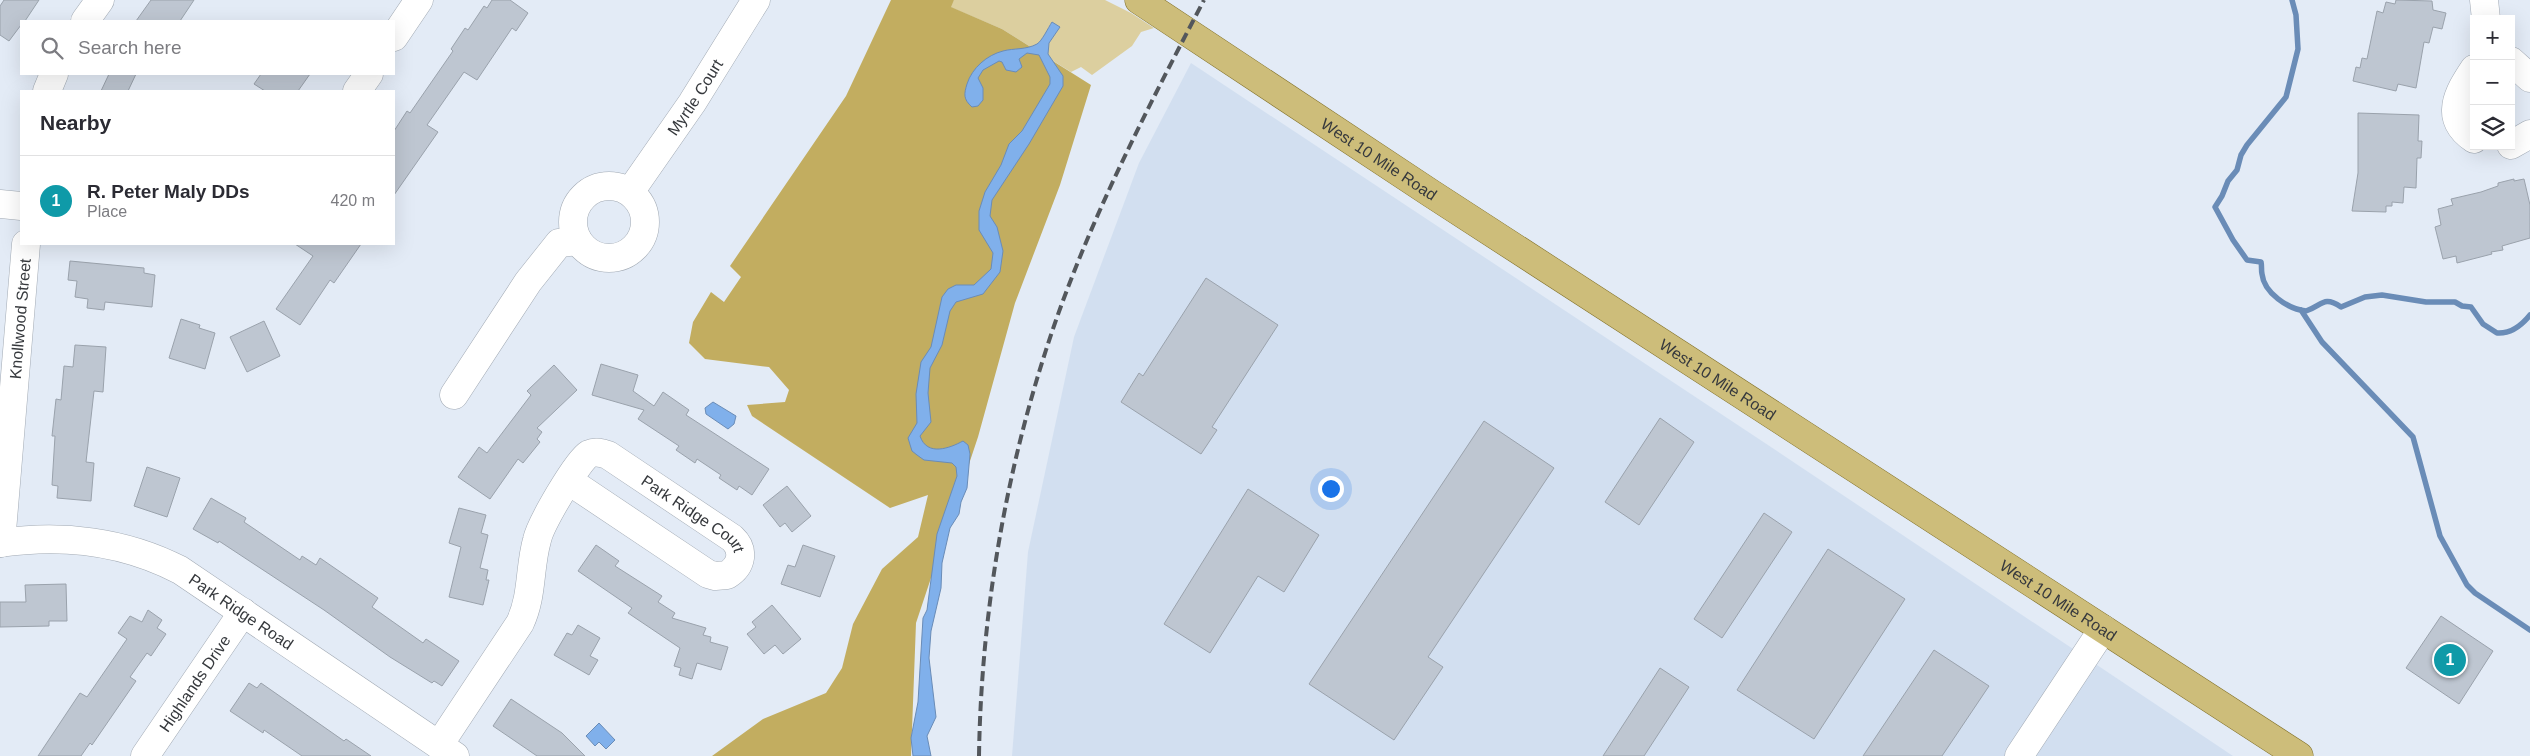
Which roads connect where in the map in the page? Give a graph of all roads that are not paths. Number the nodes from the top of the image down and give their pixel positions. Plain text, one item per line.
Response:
1 (100, 0) edge
2 (419, 0) edge
3 (756, 0) edge
4 (1139, 0) edge
5 (2484, 0) edge
6 (2486, 15) edge
7 (86, 20) edge
8 (395, 36) edge
9 (2515, 65) edge
10 (54, 75) edge
11 (368, 75) edge
12 (2470, 76) edge
13 (2530, 78) edge
14 (47, 90) edge
15 (358, 90) edge
16 (2530, 134) edge
17 (2470, 136) edge
18 (2515, 143) edge
19 (630, 192) junction
20 (0, 204) edge
21 (20, 206) edge
22 (578, 241) junction
23 (26, 245) edge
24 (454, 396) dead end
25 (569, 481) junction
26 (0, 543) edge
27 (243, 612) junction
28 (2103, 629) junction
29 (447, 750) edge
30 (145, 756) edge
31 (2019, 756) edge
32 (2299, 756) edge

1 - 7 street
2 - 8 street
3 - 19 street, Myrtle Court
4 - 28 main road, West 10 Mile Road
5 - 6 street
9 - 13 street
10 - 14 street
11 - 15 street
12 - 17 street
16 - 18 street
19 - 22 street
19 - 22 street
20 - 21 street
22 - 24 street
23 - 26 street, Knollwood Street
25 - 25 street, Park Ridge Court
25 - 29 street, Park Ridge Court
26 - 27 street, Park Ridge Road
27 - 29 street, Park Ridge Road
27 - 30 street, Highlands Drive
28 - 31 street
28 - 32 main road, West 10 Mile Road

